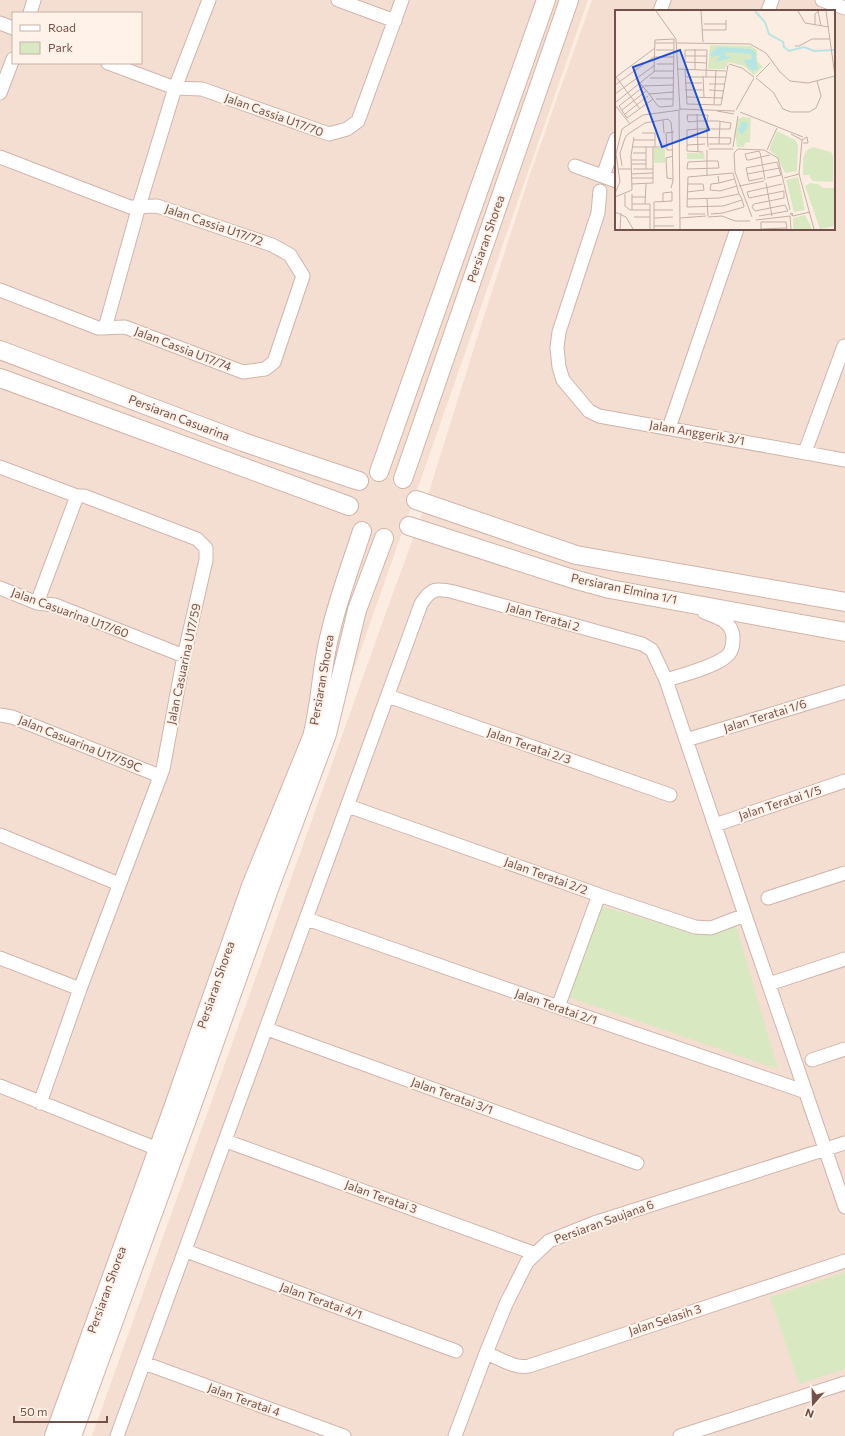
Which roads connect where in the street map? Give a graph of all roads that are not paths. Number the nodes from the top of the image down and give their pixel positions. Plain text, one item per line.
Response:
1 (34, 0) edge
2 (209, 0) edge
3 (338, 0) edge
4 (402, 0) edge
5 (546, 0) edge
6 (569, 0) edge
7 (664, 0) edge
8 (772, 0) edge
9 (822, 0) edge
10 (845, 8) edge
11 (660, 10) edge
12 (768, 10) edge
13 (30, 12) edge
14 (395, 20) junction
15 (0, 23) edge
16 (12, 28) edge
17 (12, 63) edge
18 (111, 64) edge
19 (175, 88) junction
20 (0, 93) edge
21 (615, 142) edge
22 (0, 158) edge
23 (575, 166) dead end
24 (603, 176) junction
25 (615, 181) edge
26 (600, 191) dead end
27 (139, 206) junction
28 (737, 230) edge
29 (0, 290) edge
30 (104, 328) junction
31 (844, 346) dead end
32 (0, 350) edge
33 (274, 362) joint
34 (0, 378) edge
35 (668, 428) junction
36 (805, 452) junction
37 (845, 460) edge
38 (0, 467) edge
39 (379, 472) junction
40 (403, 479) junction
41 (359, 480) junction
42 (77, 496) junction
43 (416, 500) junction
44 (349, 506) junction
45 (409, 526) junction
46 (362, 531) junction
47 (384, 538) junction
48 (0, 588) edge
49 (610, 589) junction
50 (845, 602) edge
51 (37, 603) junction
52 (845, 632) edge
53 (184, 656) junction
54 (666, 680) junction
55 (845, 692) edge
56 (388, 696) junction
57 (0, 715) edge
58 (686, 740) junction
59 (160, 776) junction
60 (845, 781) edge
61 (670, 795) dead end
62 (348, 806) junction
63 (715, 825) junction
64 (0, 835) edge
65 (845, 873) edge
66 (119, 884) junction
67 (599, 895) junction
68 (768, 898) dead end
69 (745, 915) junction
70 (307, 919) junction
71 (0, 958) edge
72 (845, 959) edge
73 (769, 984) junction
74 (80, 989) junction
75 (558, 1008) junction
76 (267, 1029) junction
77 (845, 1049) edge
78 (812, 1060) dead end
79 (0, 1086) edge
80 (806, 1092) junction
81 (40, 1103) junction
82 (226, 1141) junction
83 (845, 1143) edge
84 (825, 1149) junction
85 (166, 1152) junction
86 (637, 1163) dead end
87 (845, 1207) edge
88 (186, 1251) junction
89 (536, 1254) junction
90 (845, 1261) edge
91 (456, 1351) dead end
92 (486, 1353) junction
93 (144, 1363) junction
94 (845, 1383) edge
95 (54, 1436) edge
96 (72, 1436) edge
97 (117, 1436) edge
98 (344, 1436) edge
99 (455, 1436) edge
100 (680, 1436) edge

1 - 13 street
2 - 19 street
3 - 14 street
4 - 14 street, Jalan Cassia U17/70
5 - 39 main road, Persiaran Shorea
6 - 40 main road, Persiaran Shorea
7 - 11 street
8 - 12 street
9 - 10 street
14 - 19 street, Jalan Cassia U17/70
15 - 16 street
17 - 20 street
18 - 19 street, Jalan Cassia U17/70
19 - 27 street
21 - 24 street
22 - 27 street, Jalan Cassia U17/72
23 - 24 street
24 - 25 street
26 - 35 street, Jalan Anggerik 3/1
27 - 30 street
27 - 33 street, Jalan Cassia U17/72
28 - 35 street
29 - 30 street, Jalan Cassia U17/74
30 - 33 street, Jalan Cassia U17/74
31 - 36 street
32 - 41 main road, Persiaran Casuarina
34 - 44 main road, Persiaran Casuarina
35 - 36 street, Jalan Anggerik 3/1
36 - 37 street, Jalan Anggerik 3/1
38 - 42 street, Jalan Casuarina U17/59
39 - 40 main road
39 - 41 main road
40 - 43 main road
41 - 44 main road
42 - 51 street
42 - 53 street, Jalan Casuarina U17/59
43 - 45 main road
43 - 50 main road, Persiaran Elmina 1/1
44 - 46 main road
45 - 47 main road
45 - 49 main road, Persiaran Elmina 1/1
46 - 47 main road
46 - 85 main road, Persiaran Shorea
47 - 85 main road, Persiaran Shorea
48 - 51 street, Jalan Casuarina U17/60
49 - 52 main road, Persiaran Elmina 1/1
49 - 54 street
51 - 53 street, Jalan Casuarina U17/60
53 - 59 street, Jalan Casuarina U17/59
54 - 56 street, Jalan Teratai 2
54 - 58 street
55 - 58 street, Jalan Teratai 1/6
56 - 61 street, Jalan Teratai 2/3
56 - 62 street
57 - 59 street, Jalan Casuarina U17/59C
58 - 63 street
59 - 66 street, Jalan Casuarina U17/59
60 - 63 street, Jalan Teratai 1/5
62 - 67 street, Jalan Teratai 2/2
62 - 70 street
63 - 69 street
64 - 66 street
65 - 68 street
66 - 74 street, Jalan Casuarina U17/59
67 - 69 street, Jalan Teratai 2/2
67 - 75 street
69 - 73 street
70 - 75 street, Jalan Teratai 2/1
70 - 76 street
71 - 74 street
72 - 73 street
73 - 80 street
74 - 81 street, Jalan Casuarina U17/59
75 - 80 street, Jalan Teratai 2/1
76 - 82 street
76 - 86 street, Jalan Teratai 3/1
77 - 78 street
79 - 81 street
80 - 84 street
81 - 85 street
82 - 88 street
82 - 89 street, Jalan Teratai 3
83 - 84 street, Persiaran Saujana 6
84 - 87 street
84 - 89 street, Persiaran Saujana 6
85 - 95 main road, Persiaran Shorea
85 - 96 main road, Persiaran Shorea
88 - 91 street, Jalan Teratai 4/1
88 - 93 street
89 - 92 street, Persiaran Saujana 6
90 - 92 street, Jalan Selasih 3
92 - 99 street, Persiaran Saujana 6
93 - 97 street
93 - 98 street, Jalan Teratai 4
94 - 100 street

